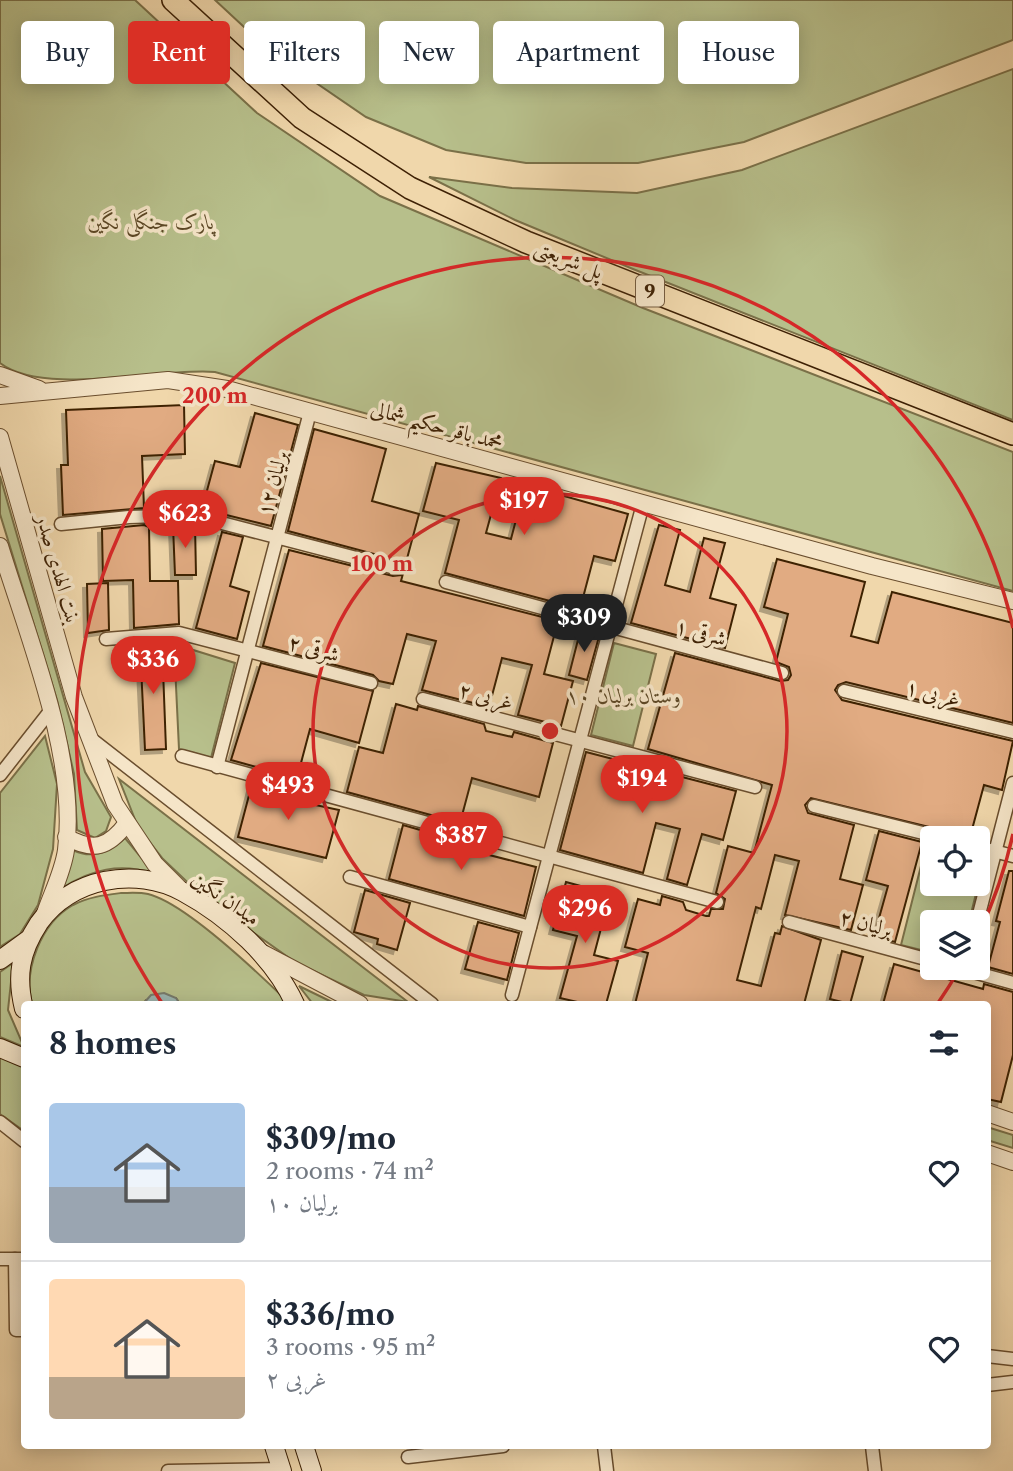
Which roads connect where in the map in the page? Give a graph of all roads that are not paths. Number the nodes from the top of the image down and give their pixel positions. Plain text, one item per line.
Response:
1 (173, 0) edge
2 (0, 375) edge
3 (48, 392) junction
4 (0, 396) edge
5 (310, 412) junction
6 (1013, 434) edge
7 (0, 437) edge
8 (643, 503) junction
9 (61, 524) dead end
10 (277, 537) junction
11 (0, 546) edge
12 (395, 568) dead end
13 (446, 582) dead end
14 (1013, 601) edge
15 (609, 627) junction
16 (106, 639) dead end
17 (248, 650) junction
18 (782, 673) dead end
19 (371, 683) dead end
20 (844, 691) dead end
21 (424, 699) dead end
22 (51, 710) junction
23 (1013, 732) edge
24 (88, 737) junction
25 (579, 741) junction
26 (182, 756) dead end
27 (218, 767) junction
28 (0, 775) edge
29 (1013, 783) edge
30 (755, 787) dead end
31 (814, 806) dead end
32 (127, 823) junction
33 (920, 832) edge
34 (66, 837) junction
35 (990, 851) edge
36 (995, 852) junction
37 (1013, 856) edge
38 (549, 857) junction
39 (350, 877) dead end
40 (182, 891) junction
41 (717, 902) dead end
42 (980, 910) edge
43 (44, 916) junction
44 (789, 922) dead end
45 (530, 927) junction
46 (29, 939) junction
47 (261, 952) junction
48 (920, 957) edge
49 (0, 960) edge
50 (990, 976) edge
51 (1013, 983) edge
52 (512, 995) dead end
53 (22, 1001) edge
54 (294, 1001) edge
55 (354, 1001) edge
56 (428, 1001) edge
57 (0, 1048) edge
58 (21, 1057) edge
59 (991, 1114) edge
60 (0, 1122) edge
61 (1013, 1122) edge
62 (21, 1139) edge
63 (991, 1154) edge
64 (1013, 1162) edge
65 (0, 1259) edge
66 (20, 1259) edge
67 (21, 1330) edge
68 (991, 1356) edge
69 (1013, 1359) edge
70 (1013, 1382) edge
71 (991, 1385) edge
72 (275, 1449) edge
73 (305, 1449) edge
74 (477, 1449) edge
75 (604, 1449) edge
76 (872, 1449) edge
77 (408, 1457) dead end
78 (281, 1470) edge
79 (168, 1471) edge
80 (312, 1471) edge
81 (607, 1471) edge
82 (876, 1471) edge

1 - 6 main road, پل شریعتی / 9
2 - 3 street
3 - 4 street, محمد باقر حکیم شمالی
3 - 5 street, محمد باقر حکیم شمالی
5 - 8 street, محمد باقر حکیم شمالی
5 - 10 street, برلیان ۱۲
7 - 24 street, بنت الهدی صدر
8 - 14 street, محمد باقر حکیم شمالی
8 - 15 street
9 - 10 street
10 - 12 street
10 - 17 street, برلیان ۱۲
11 - 22 street
13 - 15 street
15 - 18 street, ۱ شرقی
15 - 25 street
16 - 17 street
17 - 19 street, ۲ شرقی
17 - 27 street, برلیان ۱۲
20 - 23 street, ۱ غربی
21 - 25 street, ۲ غربی
22 - 28 street
22 - 34 street
24 - 32 street, بنت الهدی صدر
24 - 56 street
25 - 30 street
25 - 38 street
26 - 27 street
27 - 38 street
29 - 36 street
31 - 33 street
32 - 34 street
32 - 40 street, بنت الهدی صدر
34 - 43 street
35 - 36 street
36 - 37 street
36 - 42 street
38 - 41 street
38 - 45 street
39 - 45 street
40 - 43 main road, میدان نگین
40 - 47 main road, میدان نگین
43 - 46 main road, میدان نگین
44 - 48 street, برلیان ۲
45 - 52 street
46 - 49 main road
46 - 53 main road, میدان نگین
47 - 54 main road, میدان نگین
47 - 55 street
50 - 51 street
57 - 58 main road
59 - 61 street
60 - 62 street
63 - 64 street
65 - 66 street
66 - 67 street
68 - 69 street
70 - 71 street
72 - 78 main road
73 - 80 main road
74 - 77 street
75 - 81 street
76 - 82 street
78 - 79 street

